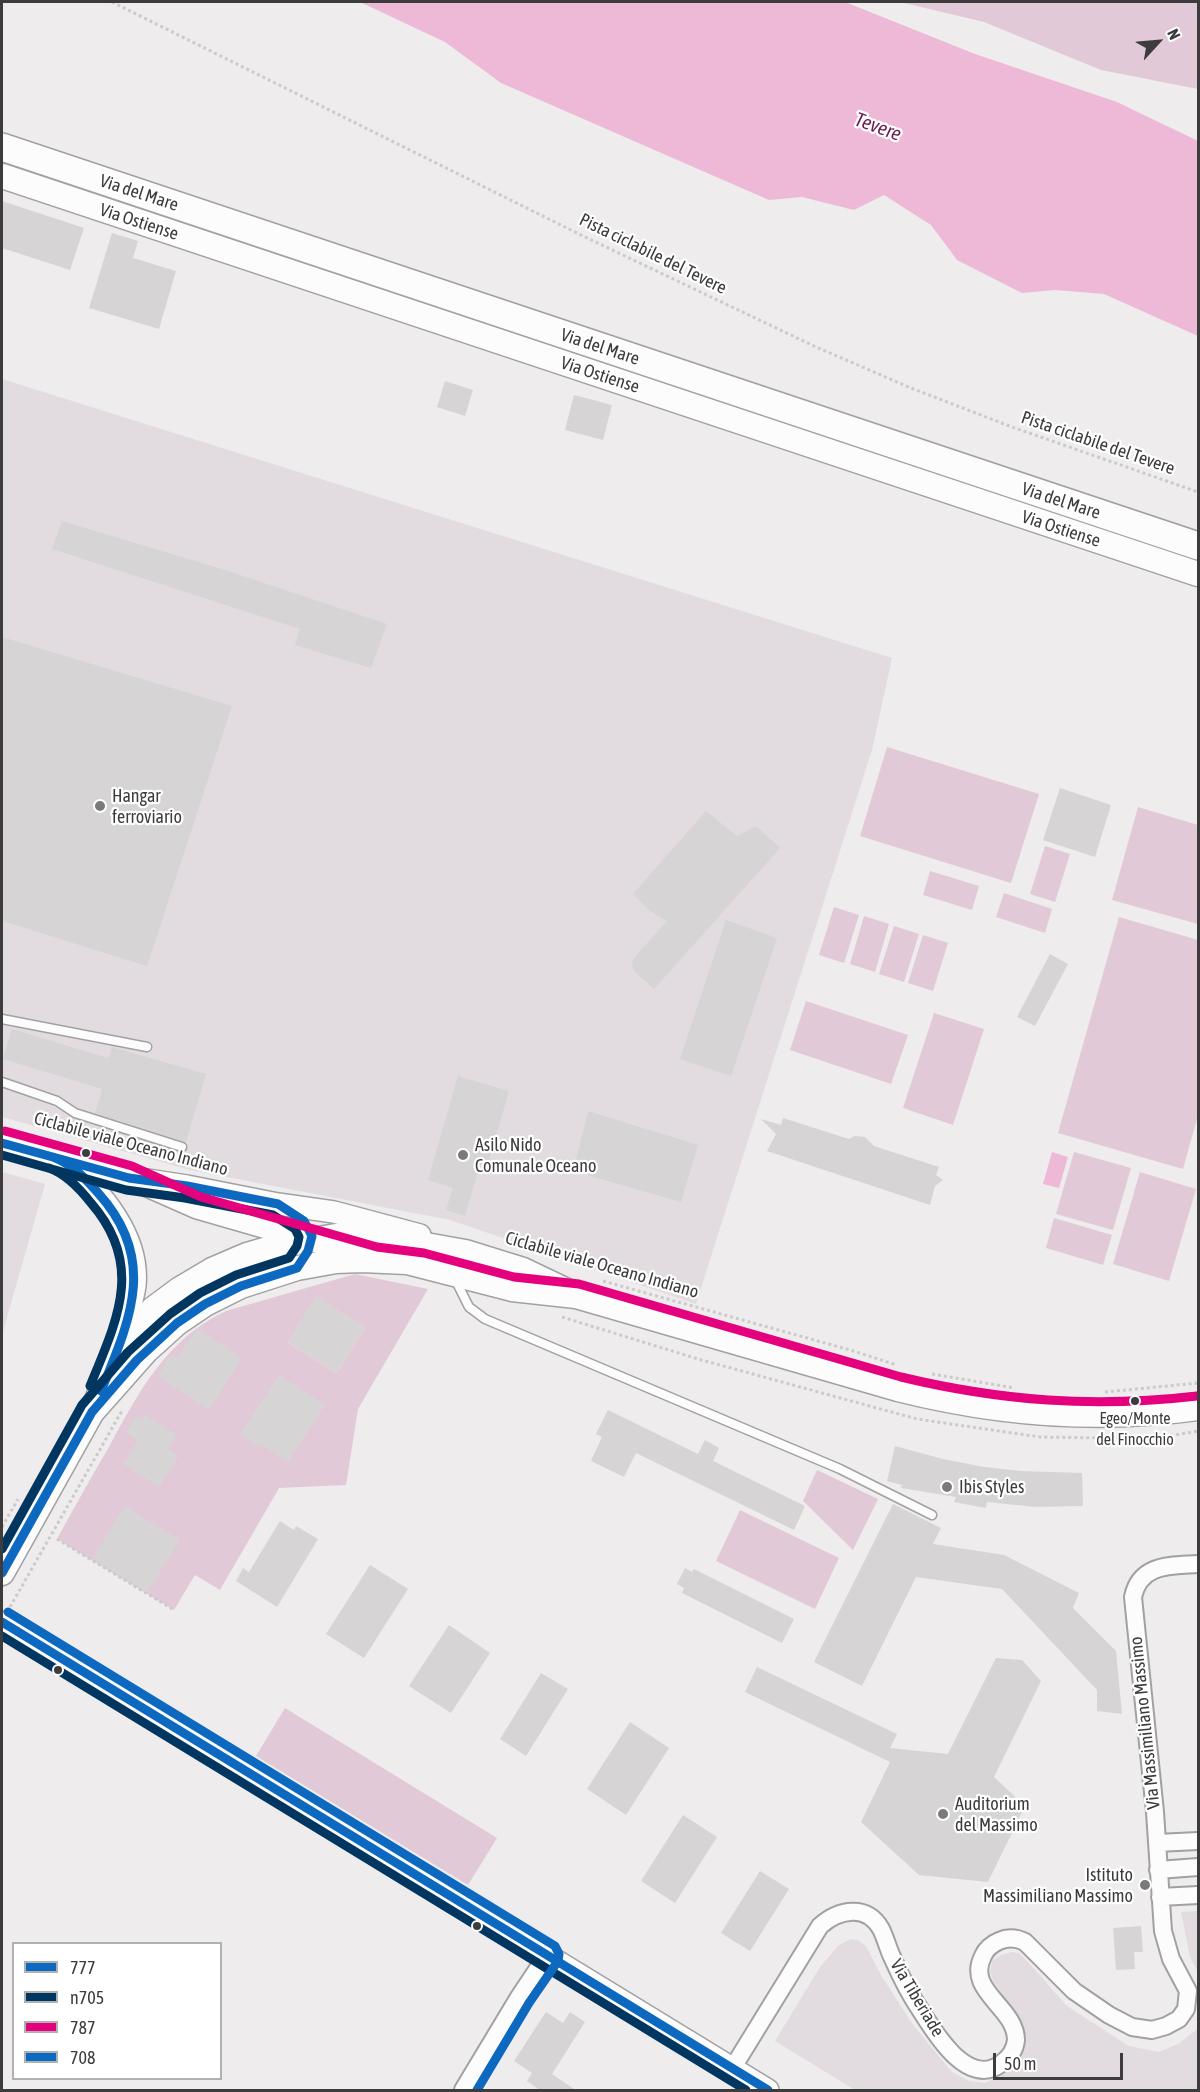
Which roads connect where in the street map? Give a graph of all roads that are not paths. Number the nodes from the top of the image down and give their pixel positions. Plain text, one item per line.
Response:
1 (2, 147) edge
2 (2, 176) edge
3 (1198, 546) edge
4 (1198, 574) edge
5 (2, 1020) edge
6 (147, 1047) dead end
7 (2, 1082) edge
8 (2, 1143) edge
9 (182, 1147) dead end
10 (59, 1159) junction
11 (129, 1178) junction
12 (278, 1204) junction
13 (311, 1240) junction
14 (452, 1249) junction
15 (375, 1259) junction
16 (297, 1268) junction
17 (453, 1273) junction
18 (576, 1296) junction
19 (119, 1346) junction
20 (1198, 1408) edge
21 (93, 1412) junction
22 (932, 1515) dead end
23 (1198, 1564) edge
24 (2, 1573) edge
25 (2, 1622) edge
26 (1198, 1840) edge
27 (1157, 1843) junction
28 (1198, 1867) edge
29 (1158, 1870) junction
30 (1198, 1895) edge
31 (1160, 1898) junction
32 (547, 1955) junction
33 (732, 2069) junction
34 (463, 2091) edge
35 (768, 2091) edge

1 - 3 main road, Via del Mare
2 - 4 main road, Via Ostiense
5 - 6 lane
7 - 9 lane
8 - 10 street
10 - 11 street
10 - 19 street
11 - 12 street
11 - 13 street
12 - 13 street
12 - 14 street
13 - 14 main road
13 - 15 street
13 - 16 street
13 - 19 main road
14 - 18 main road
15 - 16 main road
15 - 17 main road
16 - 21 main road
17 - 18 main road
17 - 22 lane
18 - 20 main road
19 - 21 main road
21 - 24 main road
23 - 27 street, Via Massimiliano Massimo
25 - 32 street
26 - 27 street
27 - 29 street, Via Massimiliano Massimo
28 - 29 street
29 - 31 street, Via Tiberiade
30 - 31 street
31 - 33 street, Via Tiberiade
32 - 33 street
32 - 34 street
33 - 35 street

